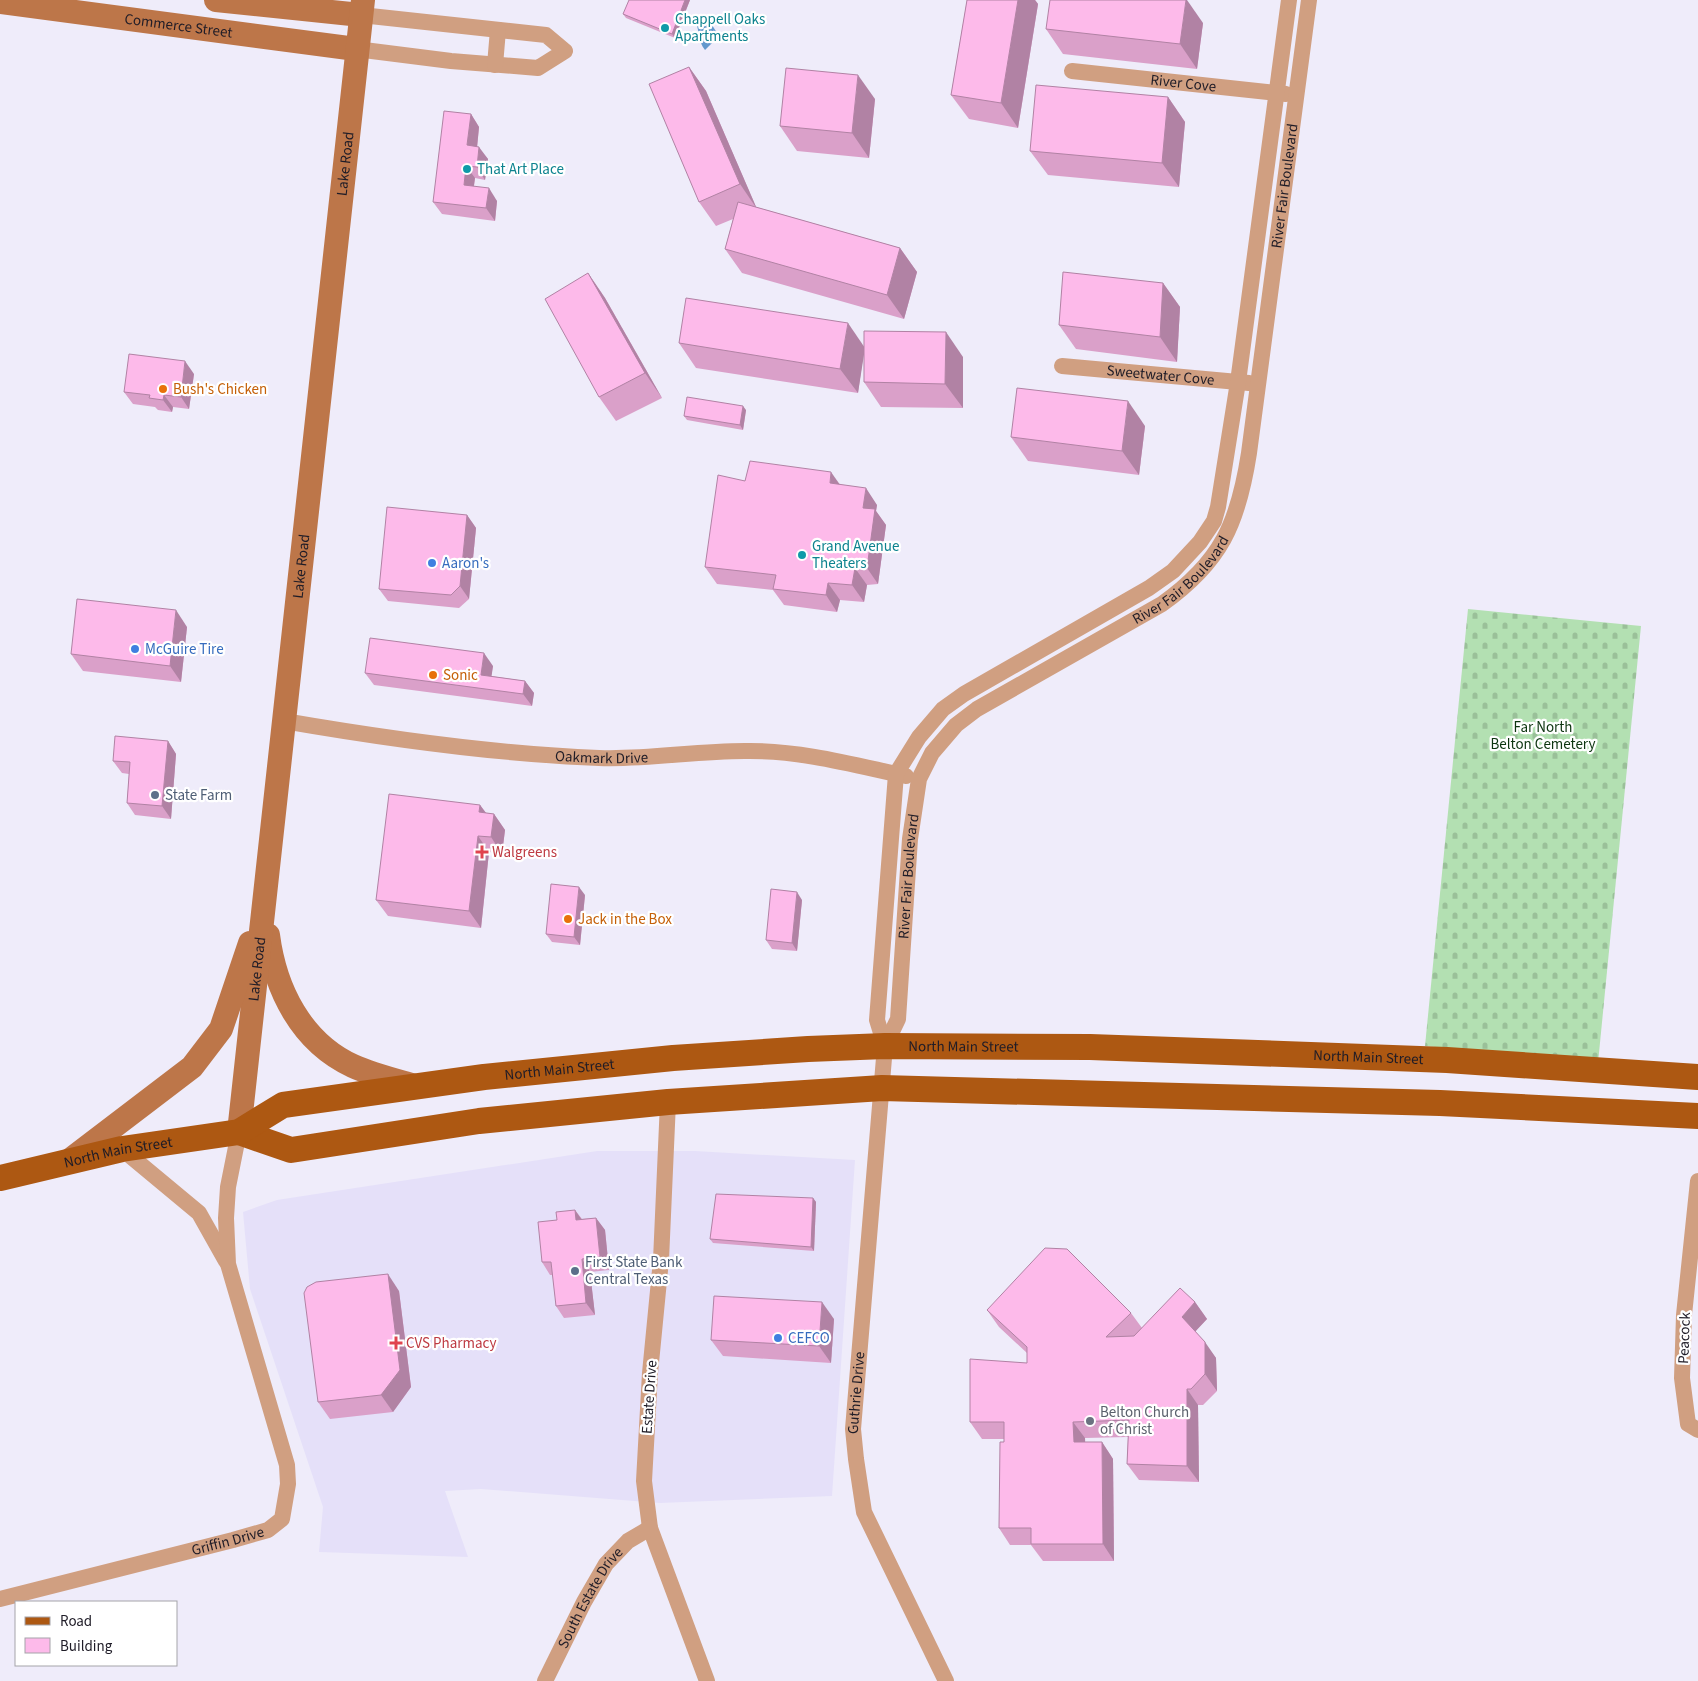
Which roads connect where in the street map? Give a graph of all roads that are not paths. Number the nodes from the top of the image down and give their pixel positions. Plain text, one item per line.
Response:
1 (216, 0) edge
2 (1289, 0) edge
3 (1309, 0) edge
4 (0, 2) edge
5 (362, 8) edge
6 (119, 9) edge
7 (498, 30) junction
8 (356, 49) junction
9 (495, 65) junction
10 (1072, 71) dead end
11 (1277, 92) junction
12 (1296, 96) junction
13 (1062, 366) dead end
14 (1238, 382) junction
15 (1259, 384) junction
16 (1200, 542) junction
17 (1214, 556) junction
18 (284, 721) junction
19 (896, 774) junction
20 (919, 779) junction
21 (264, 901) junction
22 (885, 1046) junction
23 (1698, 1077) edge
24 (415, 1086) junction
25 (882, 1088) junction
26 (668, 1102) junction
27 (1698, 1116) edge
28 (239, 1132) junction
29 (122, 1149) junction
30 (70, 1160) junction
31 (0, 1178) edge
32 (1698, 1181) edge
33 (228, 1264) junction
34 (1698, 1430) edge
35 (650, 1528) junction
36 (0, 1599) edge
37 (545, 1681) edge
38 (707, 1681) edge
39 (946, 1681) edge

1 - 5 main road
2 - 11 street, River Fair Boulevard
3 - 12 street, River Fair Boulevard
4 - 6 main road, Commerce Street
5 - 7 street
5 - 8 main road, Lake Road
6 - 8 main road, Commerce Street
7 - 9 street
7 - 9 street
8 - 9 street
8 - 18 main road, Lake Road
10 - 11 street, River Cove
11 - 12 street, River Cove
11 - 14 street, River Fair Boulevard
12 - 15 street, River Fair Boulevard
13 - 14 street, Sweetwater Cove
14 - 15 street, Sweetwater Cove
14 - 16 street, River Fair Boulevard
15 - 17 street, River Fair Boulevard
16 - 17 street
16 - 19 street, River Fair Boulevard
17 - 20 street, River Fair Boulevard
18 - 19 street, Oakmark Drive
18 - 21 main road, Lake Road
19 - 20 street, Oakmark Drive
19 - 22 street, River Fair Boulevard
20 - 22 street, River Fair Boulevard
21 - 24 main road
21 - 28 main road, Lake Road
21 - 30 main road
22 - 23 main road, North Main Street
22 - 24 main road, North Main Street
22 - 25 street, River Fair Boulevard
24 - 28 main road, North Main Street
25 - 26 main road, North Main Street
25 - 27 main road, North Main Street
25 - 39 street, Guthrie Drive
26 - 28 main road, North Main Street
26 - 35 street, Estate Drive
28 - 29 main road, North Main Street
28 - 33 street, Griffin Drive
29 - 30 main road, North Main Street
29 - 33 street, Griffin Drive
30 - 31 main road, North Main Street
32 - 34 street, Peacock
33 - 36 street, Griffin Drive
35 - 37 street, South Estate Drive
35 - 38 street, Estate Drive

